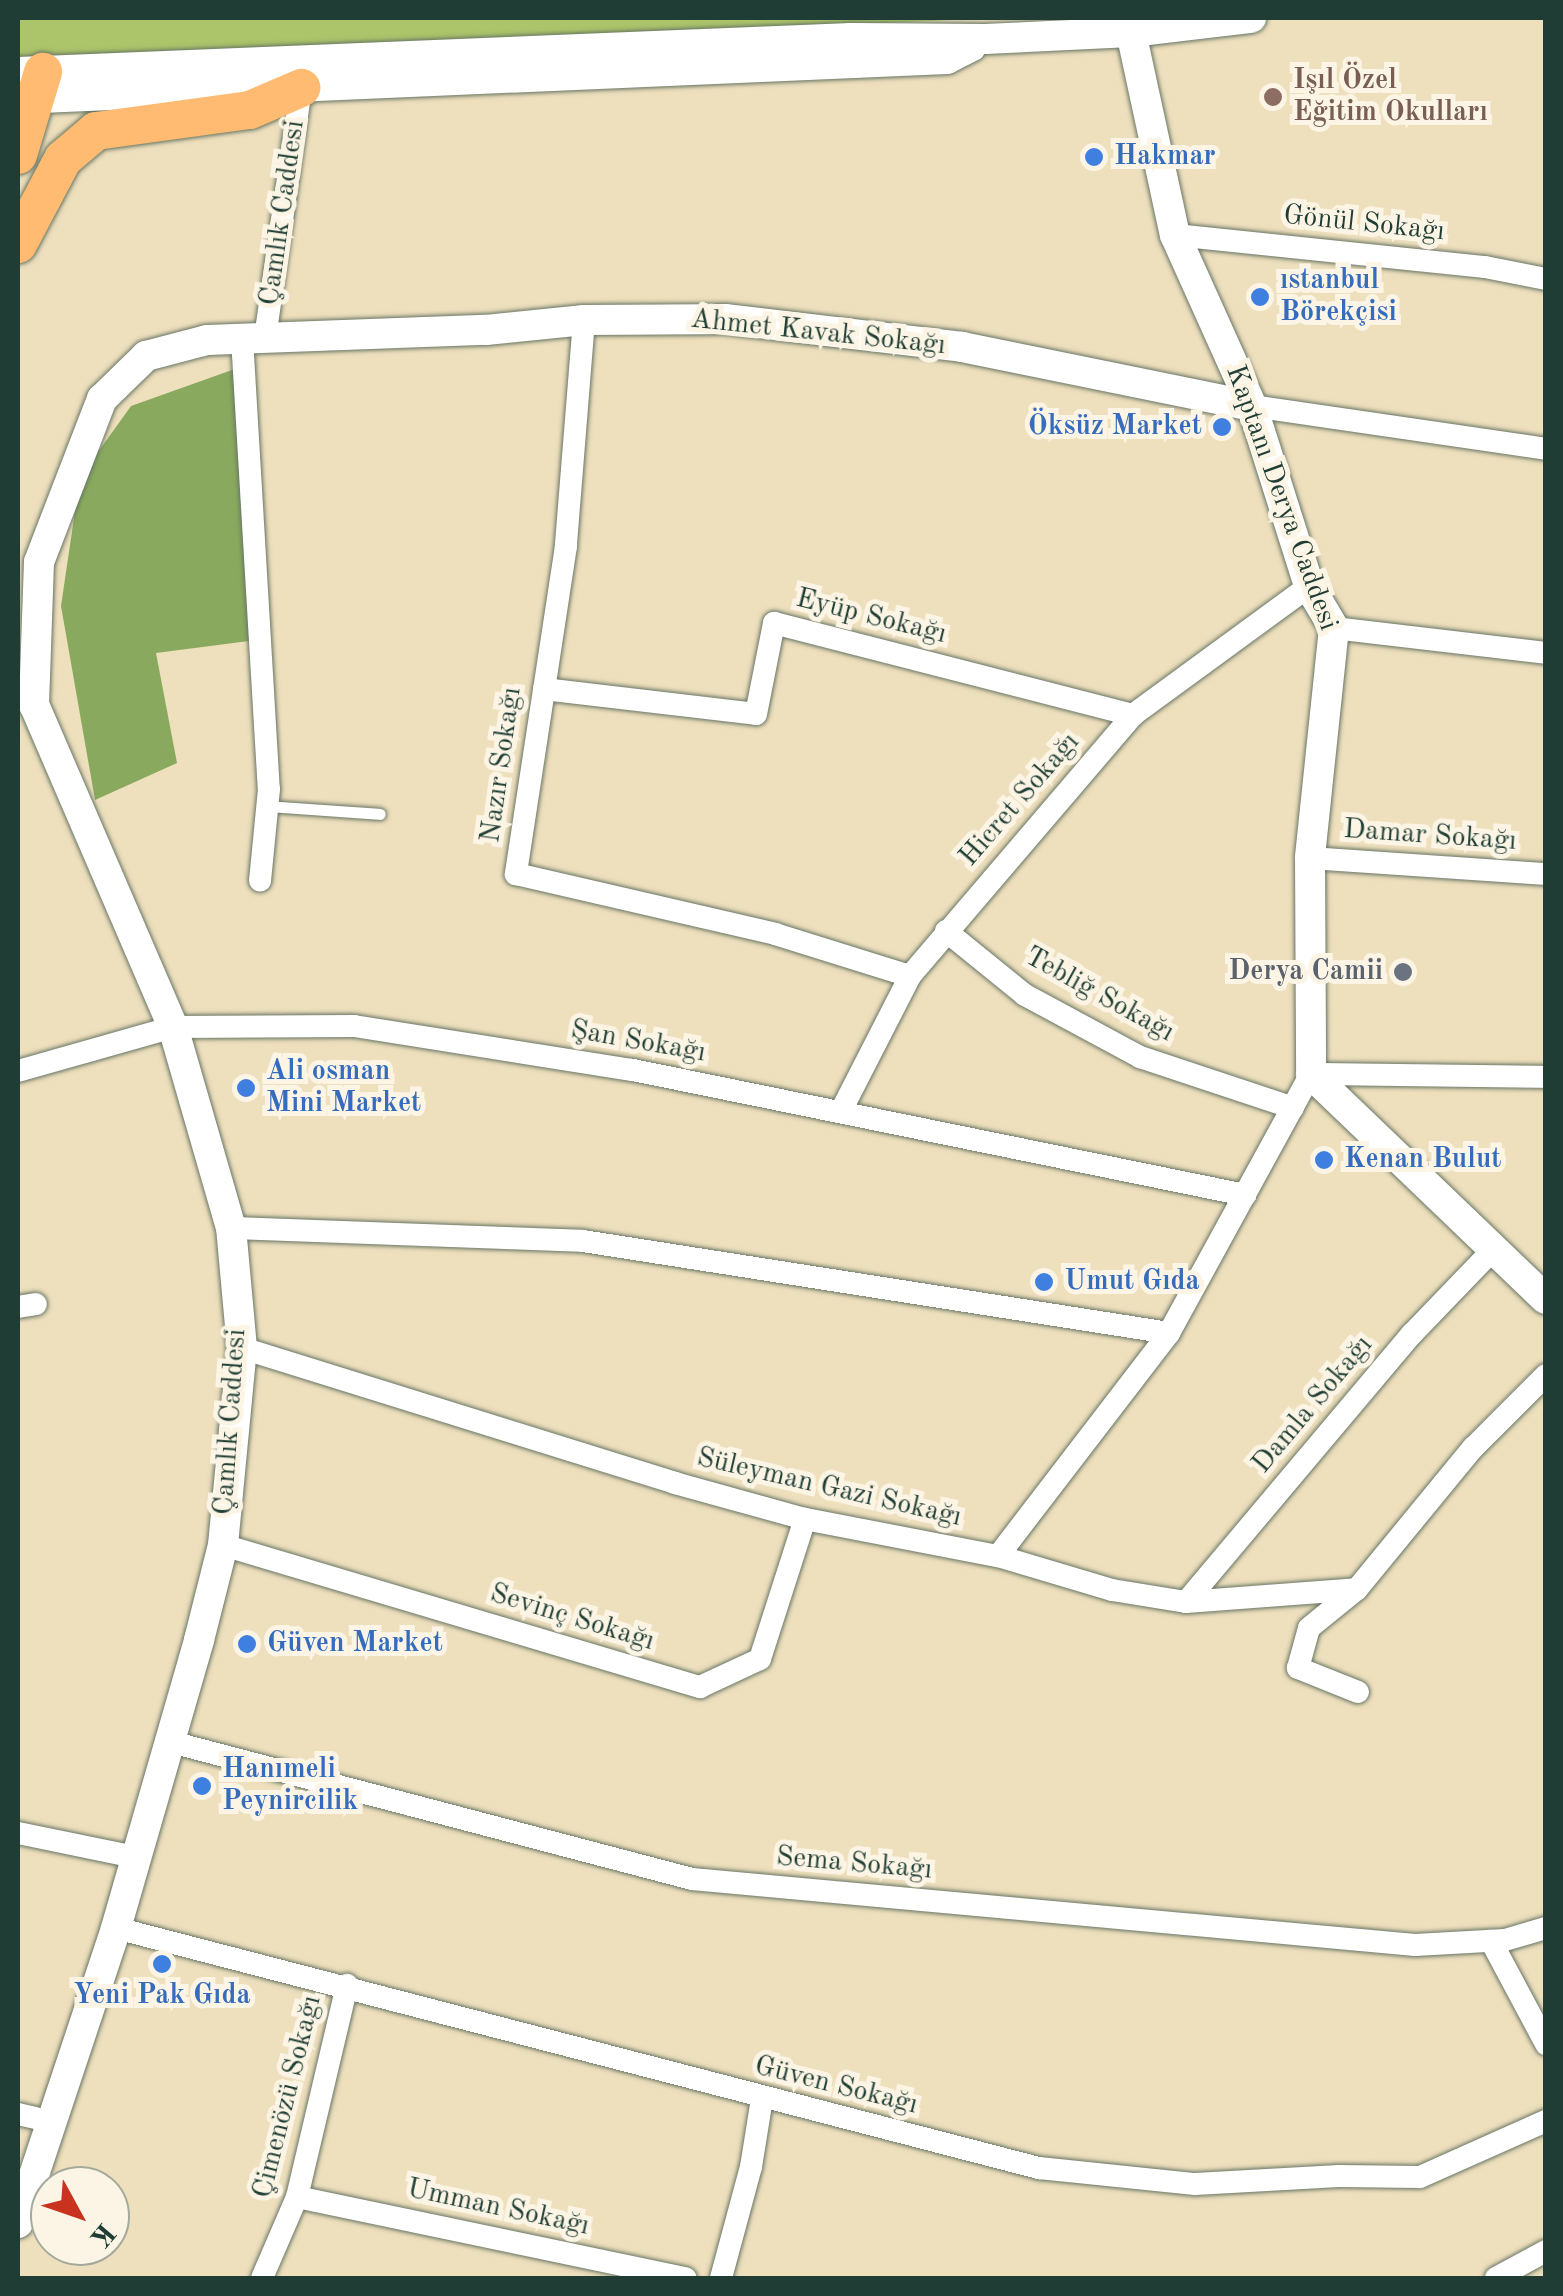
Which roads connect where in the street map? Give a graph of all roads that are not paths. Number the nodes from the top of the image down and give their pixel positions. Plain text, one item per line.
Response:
1 (1251, 18) edge
2 (1131, 32) junction
3 (985, 40) junction
4 (28, 85) edge
5 (300, 88) junction
6 (18, 154) edge
7 (1175, 235) junction
8 (18, 244) edge
9 (1546, 279) edge
10 (584, 320) junction
11 (254, 338) junction
12 (102, 399) joint
13 (1252, 406) junction
14 (1546, 449) edge
15 (1310, 586) junction
16 (1334, 628) junction
17 (1546, 652) edge
18 (544, 689) junction
19 (26, 711) edge
20 (1133, 715) junction
21 (268, 806) junction
22 (380, 814) dead end
23 (1310, 858) junction
24 (1546, 874) edge
25 (260, 881) dead end
26 (946, 931) junction
27 (910, 976) junction
28 (174, 1027) junction
29 (18, 1072) edge
30 (1311, 1074) junction
31 (1546, 1077) edge
32 (1293, 1108) junction
33 (841, 1112) junction
34 (1245, 1195) junction
35 (231, 1228) junction
36 (1492, 1251) junction
37 (1546, 1299) edge
38 (1169, 1333) junction
39 (242, 1348) junction
40 (1546, 1374) edge
41 (805, 1519) junction
42 (223, 1545) junction
43 (998, 1556) junction
44 (1357, 1590) junction
45 (1186, 1602) junction
46 (1358, 1692) dead end
47 (171, 1742) junction
48 (18, 1833) edge
49 (136, 1857) junction
50 (116, 1928) junction
51 (1546, 1928) edge
52 (1491, 1941) junction
53 (347, 1985) junction
54 (1546, 2044) edge
55 (762, 2098) junction
56 (18, 2114) edge
57 (1546, 2121) edge
58 (52, 2122) junction
59 (297, 2197) junction
60 (18, 2223) edge
61 (1546, 2251) edge
62 (262, 2278) edge
63 (686, 2278) edge
64 (721, 2278) edge
65 (1496, 2278) edge

1 - 2 street
2 - 3 street
2 - 7 street, Kaptanı Derya Caddesi
3 - 4 street
3 - 5 street
4 - 5 street
4 - 6 main road
5 - 8 main road
5 - 11 street, Çamlık Caddesi
7 - 9 street, Gönül Sokağı
7 - 13 street, Kaptanı Derya Caddesi
10 - 11 street, Ahmet Kavak Sokağı
10 - 13 street, Ahmet Kavak Sokağı
10 - 18 street, Nazır Sokağı
11 - 12 street, Ahmet Kavak Sokağı
11 - 21 street, Çamlık Caddesi
12 - 19 street, Çamlık Caddesi
13 - 14 street, Ahmet Kavak Sokağı
13 - 15 street, Kaptanı Derya Caddesi
15 - 16 street, Kaptanı Derya Caddesi
15 - 20 street, Hicret Sokağı
16 - 17 street
16 - 23 street, Kaptanı Derya Caddesi
18 - 20 street, Eyüp Sokağı
18 - 27 street, Nazır Sokağı
19 - 28 street, Çamlık Caddesi
20 - 26 street, Hicret Sokağı
21 - 22 lane
21 - 25 street, Çamlık Caddesi
23 - 24 street, Damar Sokağı
23 - 30 street, Kaptanı Derya Caddesi
26 - 27 street, Hicret Sokağı
26 - 32 street, Tebliğ Sokağı
27 - 33 street, Hicret Sokağı
28 - 29 street, Şan Sokağı
28 - 33 street, Şan Sokağı
28 - 35 street, Çamlık Caddesi
30 - 31 street
30 - 32 street
30 - 36 street
32 - 34 street
33 - 34 street, Şan Sokağı
34 - 38 street
35 - 38 street
35 - 39 street, Çamlık Caddesi
36 - 37 street
36 - 45 street, Damla Sokağı
38 - 43 street
39 - 41 street, Süleyman Gazi Sokağı
39 - 42 street, Çamlık Caddesi
40 - 44 street
41 - 42 street, Sevinç Sokağı
41 - 43 street, Süleyman Gazi Sokağı
42 - 47 street, Çamlık Caddesi
43 - 45 street, Süleyman Gazi Sokağı
44 - 45 street, Süleyman Gazi Sokağı
44 - 46 street
47 - 49 street, Çamlık Caddesi
47 - 52 street, Sema Sokağı
48 - 49 street
49 - 50 street, Çamlık Caddesi
50 - 53 street, Güven Sokağı
50 - 58 street, Çamlık Caddesi
51 - 52 street, Sema Sokağı
52 - 54 street
53 - 55 street, Güven Sokağı
53 - 59 street, Çimenözü Sokağı
55 - 57 street, Güven Sokağı
55 - 64 street
56 - 58 street
58 - 60 street, Çamlık Caddesi
59 - 62 street, Çimenözü Sokağı
59 - 63 street, Umman Sokağı
61 - 65 street

